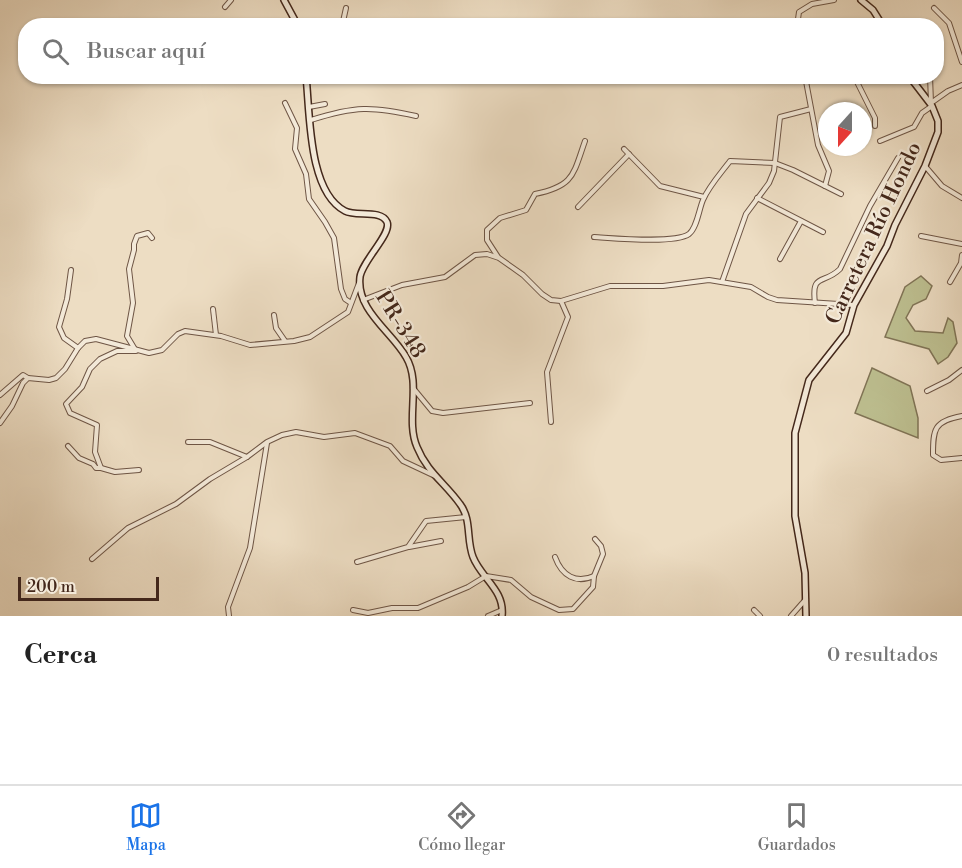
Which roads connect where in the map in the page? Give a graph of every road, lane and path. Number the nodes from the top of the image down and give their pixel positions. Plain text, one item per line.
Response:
1 (231, 0) edge
2 (284, 0) edge
3 (834, 0) edge
4 (861, 0) edge
5 (225, 7) dead end
6 (346, 8) dead end
7 (934, 8) dead end
8 (294, 18) edge
9 (344, 18) edge
10 (798, 18) edge
11 (878, 18) edge
12 (962, 62) edge
13 (307, 84) edge
14 (807, 84) edge
15 (858, 84) edge
16 (915, 84) edge
17 (931, 84) edge
18 (962, 85) edge
19 (285, 103) dead end
20 (324, 104) dead end
21 (932, 105) junction
22 (309, 107) junction
23 (812, 109) junction
24 (416, 116) dead end
25 (311, 120) junction
26 (876, 126) dead end
27 (585, 141) dead end
28 (880, 141) dead end
29 (624, 149) dead end
30 (629, 154) junction
31 (898, 158) dead end
32 (775, 163) junction
33 (926, 166) junction
34 (825, 186) junction
35 (841, 194) dead end
36 (704, 197) junction
37 (757, 198) junction
38 (962, 198) edge
39 (578, 207) dead end
40 (801, 221) junction
41 (823, 232) dead end
42 (921, 236) dead end
43 (594, 237) dead end
44 (152, 238) dead end
45 (962, 244) edge
46 (962, 255) edge
47 (498, 258) junction
48 (780, 259) dead end
49 (71, 270) dead end
50 (360, 277) junction
51 (722, 282) junction
52 (950, 282) dead end
53 (362, 300) junction
54 (561, 301) junction
55 (351, 303) junction
56 (815, 303) junction
57 (854, 305) junction
58 (213, 309) dead end
59 (274, 315) dead end
60 (216, 335) junction
61 (286, 342) junction
62 (78, 348) junction
63 (136, 351) junction
64 (962, 370) edge
65 (28, 378) junction
66 (413, 388) junction
67 (927, 391) dead end
68 (0, 395) edge
69 (530, 403) dead end
70 (962, 416) edge
71 (551, 422) dead end
72 (0, 423) edge
73 (267, 442) junction
74 (191, 443) dead end
75 (68, 446) dead end
76 (247, 457) junction
77 (962, 458) edge
78 (101, 468) junction
79 (139, 470) dead end
80 (436, 477) junction
81 (467, 517) junction
82 (595, 539) dead end
83 (441, 541) dead end
84 (408, 547) junction
85 (555, 557) dead end
86 (92, 559) dead end
87 (357, 562) dead end
88 (486, 576) junction
89 (594, 576) junction
90 (806, 599) junction
91 (353, 610) dead end
92 (754, 610) dead end
93 (503, 613) edge
94 (229, 616) edge
95 (488, 616) edge
96 (760, 616) edge
97 (791, 616) edge
98 (806, 616) edge

1 - 5 street
2 - 8 street
3 - 10 street
4 - 11 street
6 - 9 street
7 - 12 street
13 - 22 street, PR-348 / PR-348
14 - 23 street
15 - 26 street
16 - 21 street, Carretera Río Hondo
17 - 21 street
18 - 21 street
19 - 55 street
20 - 22 street
21 - 28 street
21 - 33 street, Carretera Río Hondo
22 - 25 street, PR-348 / PR-348
23 - 32 street
23 - 34 street
24 - 25 street
25 - 50 street, PR-348 / PR-348
27 - 47 street
29 - 30 street
30 - 36 street
30 - 39 street
31 - 56 street
32 - 34 street
32 - 36 street
32 - 37 street
33 - 38 street
33 - 57 street, Carretera Río Hondo
34 - 35 street
36 - 43 street
37 - 40 street
37 - 51 street
40 - 41 street
40 - 48 street
42 - 45 street
44 - 63 street
46 - 52 street
47 - 53 street
47 - 54 street
49 - 62 street
50 - 53 street, PR-348 / PR-348
50 - 55 street
51 - 54 street
51 - 56 street
53 - 66 street, PR-348 / PR-348
54 - 71 street
55 - 61 street
56 - 57 street
57 - 90 street, Carretera Río Hondo
58 - 60 street
59 - 61 street
60 - 61 street
60 - 63 street
62 - 63 street
62 - 65 street
63 - 78 street
64 - 67 street
65 - 68 street
65 - 72 street
66 - 69 street
66 - 80 street, PR-348 / PR-348
70 - 77 street
73 - 76 street
73 - 80 street
73 - 94 street
74 - 76 street
75 - 78 street
76 - 86 street
78 - 79 street
80 - 81 street, PR-348 / PR-348
81 - 84 street
81 - 88 street, PR-348 / PR-348
82 - 89 street
83 - 84 street
84 - 87 street
85 - 89 street
88 - 89 street
88 - 91 street
88 - 93 street, PR-348 / PR-348
90 - 97 street
90 - 98 street, Carretera Río Hondo
92 - 96 street
93 - 95 street

